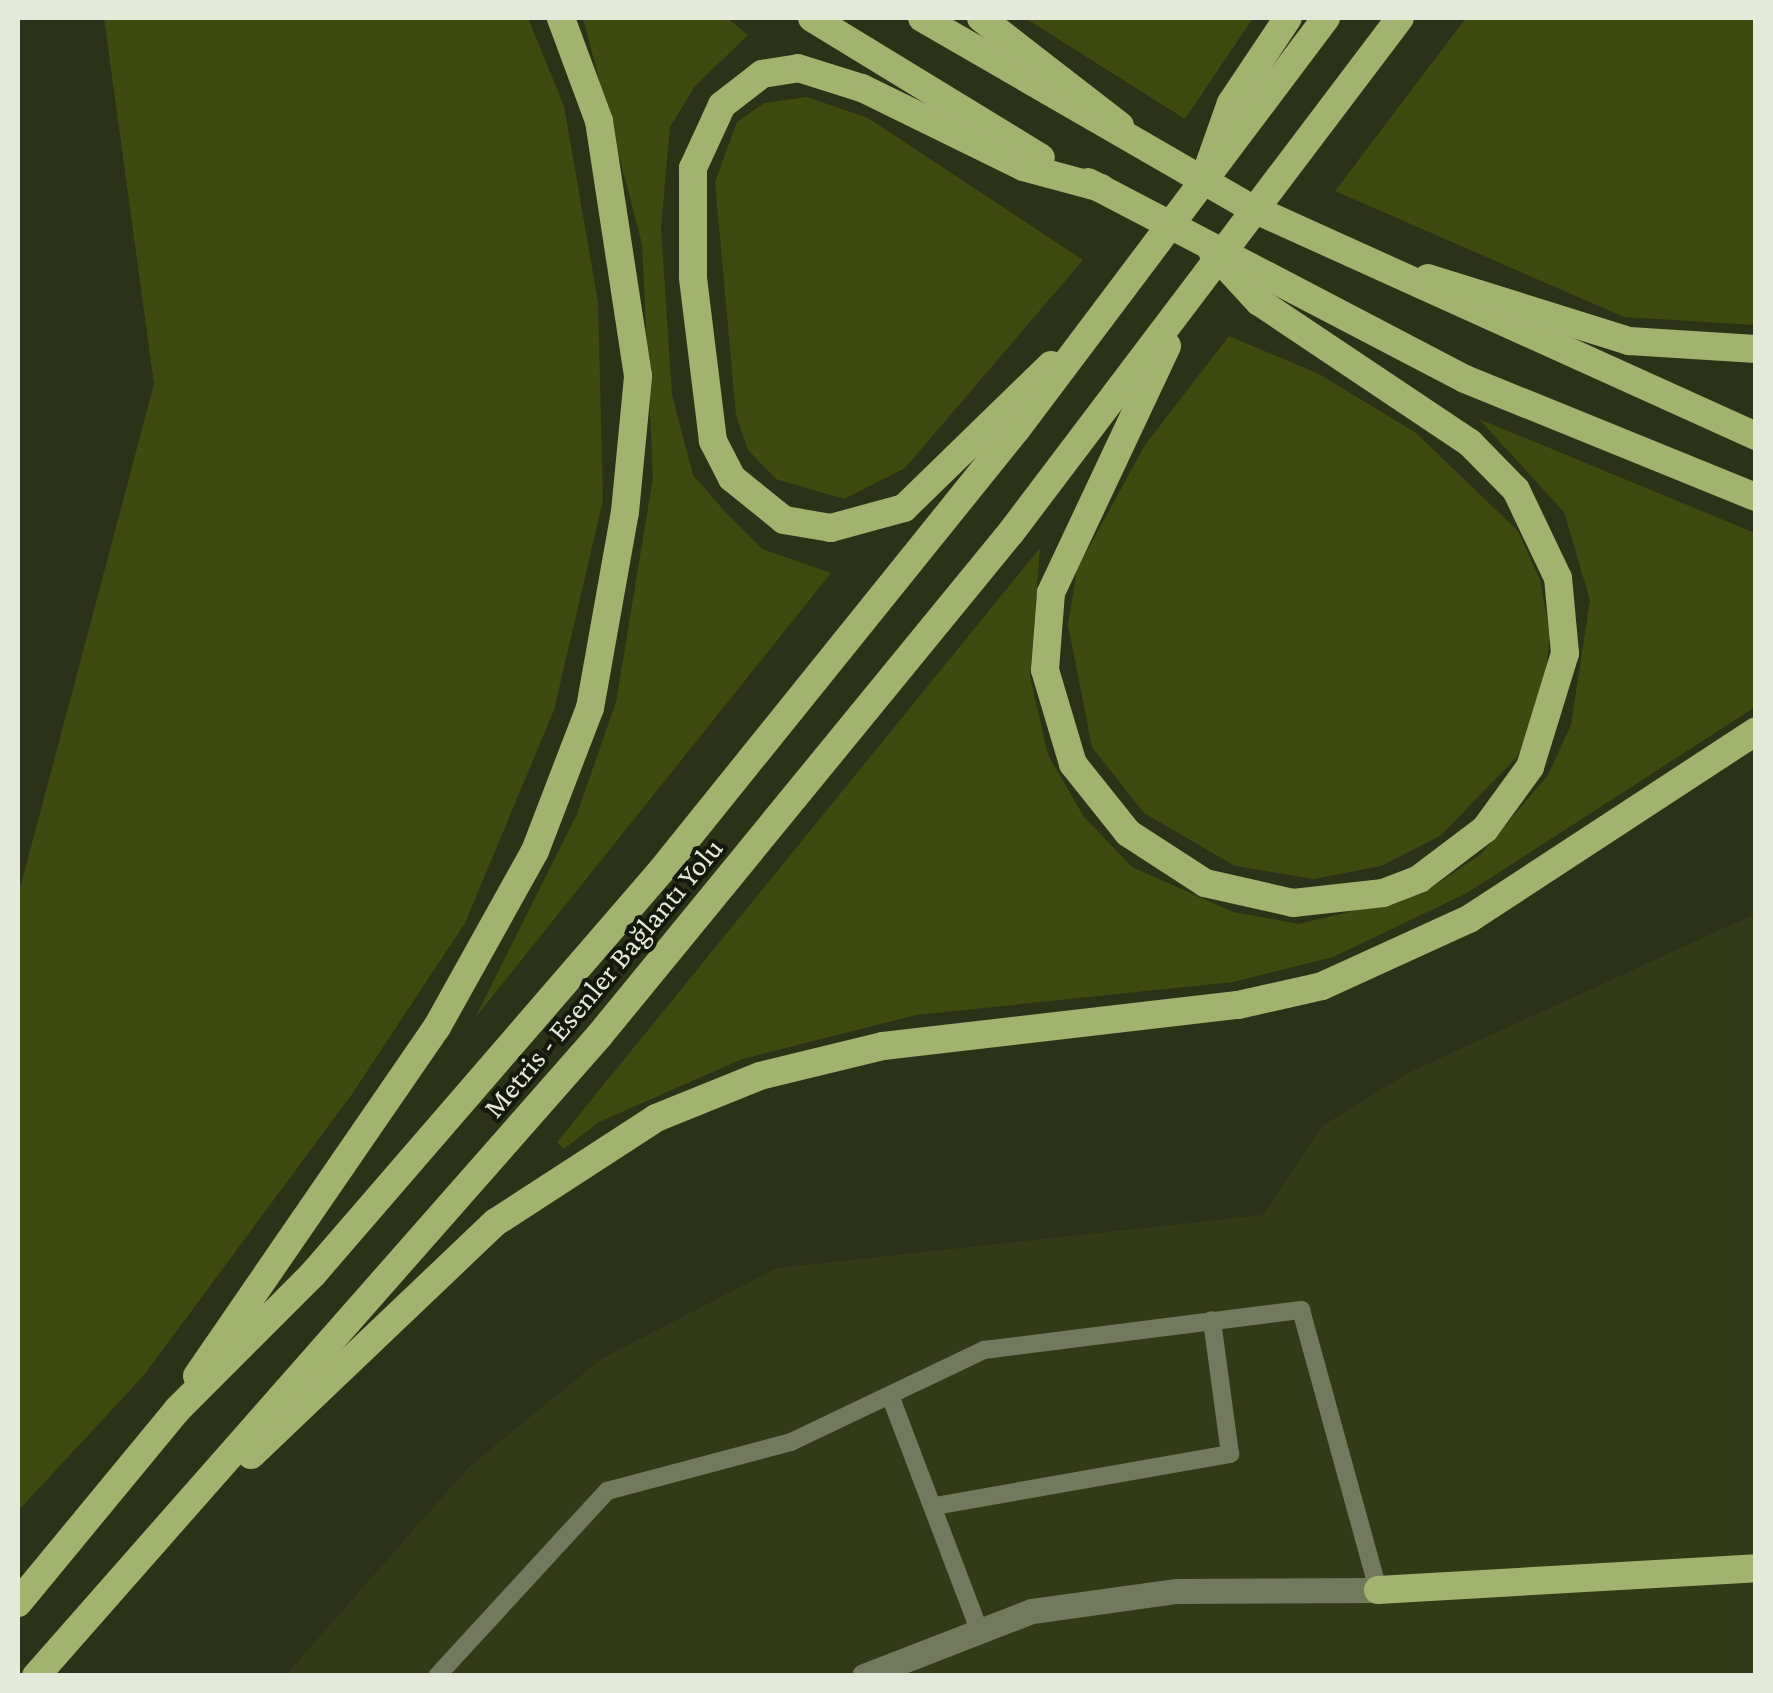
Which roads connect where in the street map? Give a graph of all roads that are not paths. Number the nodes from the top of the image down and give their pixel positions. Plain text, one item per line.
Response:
1 (561, 18) edge
2 (812, 18) edge
3 (922, 18) edge
4 (981, 18) edge
5 (1288, 18) edge
6 (1326, 18) edge
7 (1400, 18) edge
8 (1146, 152) junction
9 (1207, 178) junction
10 (1101, 188) junction
11 (1212, 250) junction
12 (1377, 269) junction
13 (1190, 298) junction
14 (1094, 329) junction
15 (1756, 348) edge
16 (1756, 436) edge
17 (1756, 497) edge
18 (1756, 731) edge
19 (1212, 1320) junction
20 (890, 1398) junction
21 (177, 1410) junction
22 (198, 1495) junction
23 (936, 1506) junction
24 (1756, 1568) edge
25 (1378, 1590) junction
26 (18, 1603) edge
27 (979, 1630) junction
28 (36, 1676) edge
29 (437, 1676) edge
30 (864, 1676) edge

1 - 21 highway
2 - 10 highway
3 - 8 highway
4 - 8 highway
5 - 9 highway
6 - 9 highway
7 - 13 highway
8 - 12 highway
9 - 14 highway
10 - 11 highway
10 - 14 highway
11 - 13 highway
11 - 17 highway
12 - 15 highway
12 - 16 highway
13 - 22 highway, Metris - Esenler Bağlantı Yolu
14 - 21 highway, Metris - Esenler Bağlantı Yolu
18 - 22 highway
19 - 20 lane
19 - 23 lane
19 - 25 lane
20 - 23 lane
20 - 29 lane
21 - 26 highway, Metris - Esenler Bağlantı Yolu
22 - 28 highway, Metris - Esenler Bağlantı Yolu
23 - 27 lane
24 - 25 highway
25 - 27 street
27 - 30 street

